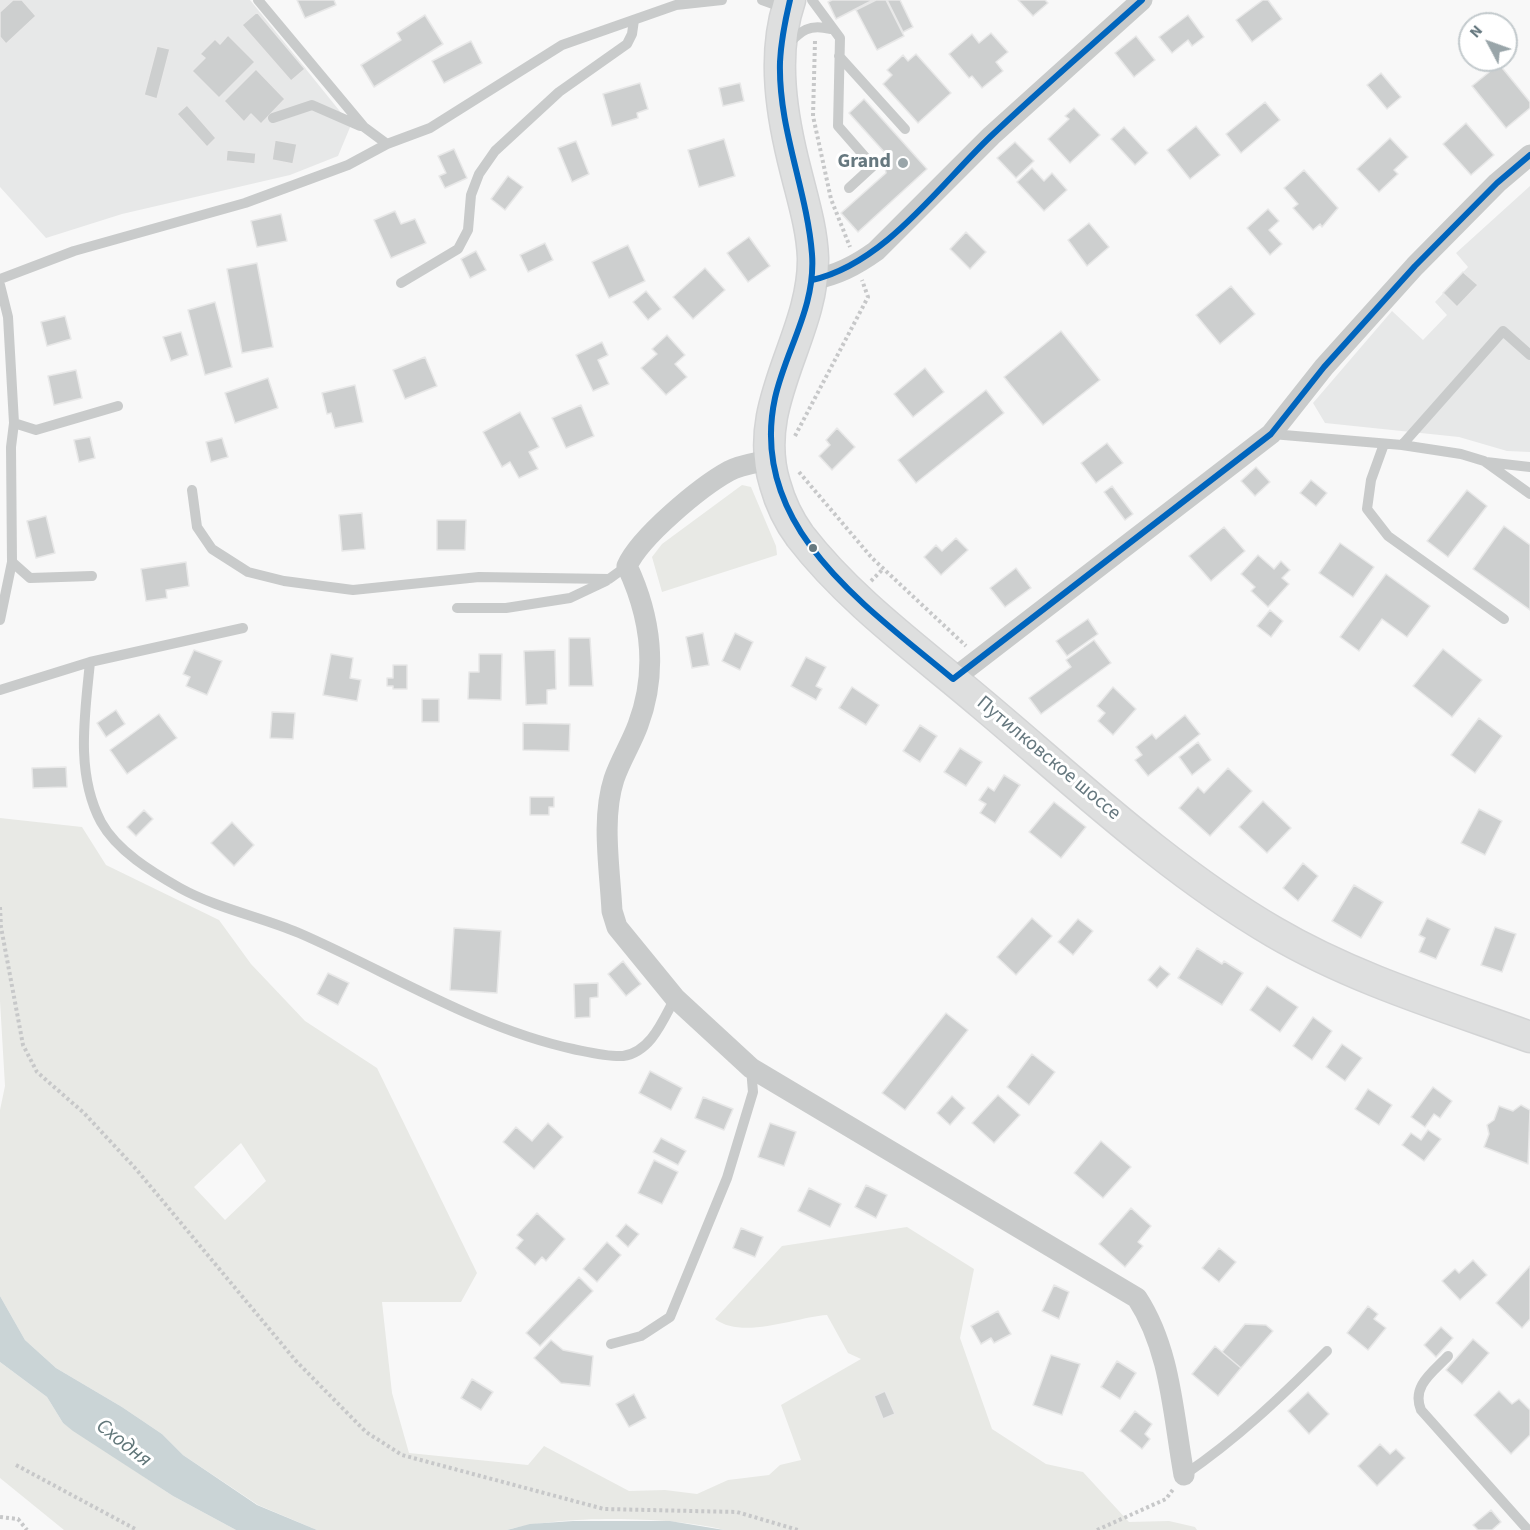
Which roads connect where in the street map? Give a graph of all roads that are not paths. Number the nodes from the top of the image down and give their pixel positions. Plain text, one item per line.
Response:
1 (258, 0) edge
2 (722, 0) edge
3 (1142, 0) edge
4 (788, 2) edge
5 (634, 20) junction
6 (830, 28) junction
7 (781, 52) junction
8 (839, 56) junction
9 (273, 118) dead end
10 (364, 127) junction
11 (905, 129) dead end
12 (387, 144) junction
13 (1530, 155) edge
14 (849, 188) dead end
15 (0, 279) edge
16 (812, 280) junction
17 (401, 283) dead end
18 (0, 285) edge
19 (1530, 355) edge
20 (117, 406) dead end
21 (14, 423) junction
22 (1271, 434) junction
23 (1384, 444) junction
24 (1402, 445) junction
25 (769, 460) junction
26 (1484, 461) junction
27 (1530, 467) edge
28 (192, 490) dead end
29 (1530, 494) edge
30 (12, 562) junction
31 (627, 566) junction
32 (92, 576) dead end
33 (609, 579) junction
34 (457, 608) dead end
35 (1504, 619) dead end
36 (0, 620) edge
37 (243, 628) dead end
38 (90, 662) junction
39 (953, 679) junction
40 (0, 690) edge
41 (675, 998) junction
42 (1530, 1037) edge
43 (751, 1068) junction
44 (611, 1344) dead end
45 (1327, 1351) dead end
46 (1448, 1356) dead end
47 (1184, 1475) joint
48 (1528, 1530) edge

1 - 10 lane
2 - 5 lane
3 - 16 street
4 - 6 lane
4 - 7 main road, Путилковское шоссе
5 - 12 lane
5 - 17 lane
6 - 7 lane
6 - 8 lane
7 - 16 main road, Путилковское шоссе
8 - 11 lane
8 - 14 lane
9 - 10 lane
10 - 12 lane
12 - 15 lane
13 - 22 street
16 - 25 main road, Путилковское шоссе
18 - 21 lane
19 - 24 lane
20 - 21 lane
21 - 30 lane
22 - 23 lane
22 - 39 street
23 - 24 lane
23 - 35 lane
24 - 26 lane
25 - 31 street
25 - 39 main road, Путилковское шоссе
26 - 27 lane
26 - 29 lane
28 - 33 lane
30 - 32 lane
30 - 36 lane
31 - 33 lane
31 - 41 street
33 - 34 lane
37 - 38 lane
38 - 40 lane
38 - 41 lane
39 - 42 main road, Путилковское шоссе
41 - 43 street
43 - 44 lane
43 - 47 street
45 - 47 lane
46 - 48 lane

